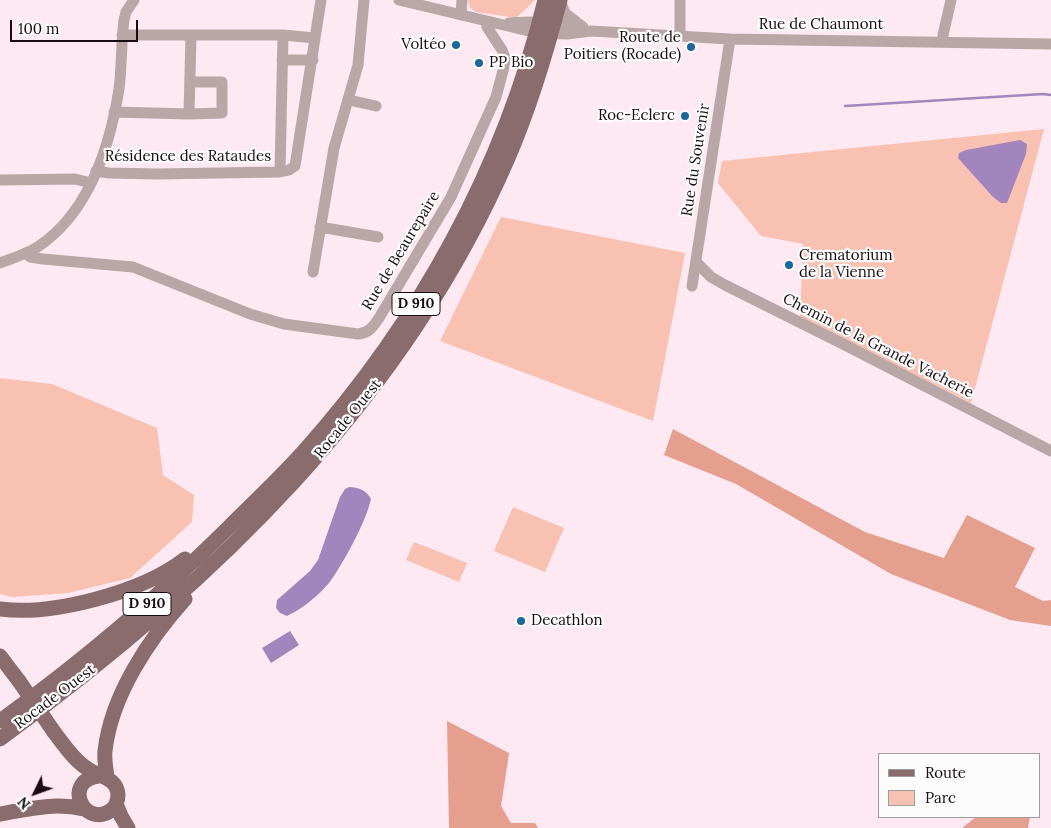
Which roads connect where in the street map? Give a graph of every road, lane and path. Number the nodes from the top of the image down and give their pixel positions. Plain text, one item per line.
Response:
1 (321, 0) edge
2 (364, 0) edge
3 (399, 0) edge
4 (462, 0) edge
5 (545, 0) edge
6 (560, 0) edge
7 (680, 0) edge
8 (950, 0) edge
9 (128, 2) edge
10 (461, 15) junction
11 (492, 22) junction
12 (545, 28) junction
13 (591, 31) junction
14 (191, 34) junction
15 (283, 35) junction
16 (122, 36) junction
17 (680, 36) junction
18 (315, 38) junction
19 (730, 40) junction
20 (943, 42) junction
21 (1051, 44) edge
22 (282, 60) junction
23 (313, 60) junction
24 (190, 82) junction
25 (349, 100) junction
26 (376, 106) dead end
27 (114, 112) junction
28 (189, 114) junction
29 (96, 171) junction
30 (280, 172) junction
31 (0, 180) edge
32 (90, 183) junction
33 (320, 227) junction
34 (378, 237) dead end
35 (25, 253) junction
36 (696, 262) junction
37 (0, 263) edge
38 (313, 272) dead end
39 (692, 286) dead end
40 (1051, 451) edge
41 (282, 475) junction
42 (245, 534) junction
43 (0, 609) edge
44 (0, 645) edge
45 (5, 661) edge
46 (0, 721) edge
47 (54, 732) junction
48 (0, 739) edge
49 (103, 776) junction
50 (80, 787) junction
51 (116, 804) junction
52 (84, 809) junction
53 (0, 814) edge
54 (103, 814) junction
55 (117, 828) edge
56 (128, 828) edge

1 - 18 street
2 - 25 street
3 - 10 street, Rue de Chaumont
4 - 10 street
5 - 12 main road, Rocade Ouest / D 910
6 - 12 main road, Rocade Ouest / D 910
6 - 13 street
7 - 17 street
8 - 20 street
9 - 16 street
10 - 11 street, Rue de Chaumont
11 - 12 street, Rue de Chaumont
11 - 35 street, Rue de Beaurepaire
12 - 13 street, Rue de Chaumont
12 - 41 main road, Rocade Ouest / D 910
12 - 42 main road, Rocade Ouest / D 910
13 - 17 street, Rue de Chaumont
14 - 15 street
14 - 16 street
14 - 24 street
15 - 18 street
15 - 22 street
16 - 27 street
17 - 19 street, Rue de Chaumont
18 - 23 street
19 - 20 street, Rue de Chaumont
19 - 36 street, Rue du Souvenir
20 - 21 street, Rue de Chaumont
22 - 23 street
22 - 30 street
23 - 30 street
24 - 28 street
24 - 28 street
25 - 26 street
25 - 33 street
27 - 28 street
27 - 29 street
29 - 30 street, Résidence des Rataudes
29 - 32 street
31 - 32 street
32 - 35 street
33 - 34 street
33 - 38 street
35 - 37 street
36 - 39 street, Rue du Souvenir
36 - 40 street, Chemin de la Grande Vacherie
41 - 43 main road
41 - 46 main road, Rocade Ouest / D 910
42 - 48 main road, Rocade Ouest / D 910
42 - 49 main road
44 - 45 main road
45 - 47 main road, bridge
47 - 49 main road
47 - 50 main road
49 - 50 main road
49 - 51 main road
50 - 52 main road
51 - 54 main road
51 - 56 main road
52 - 53 main road
52 - 54 main road
54 - 55 main road

